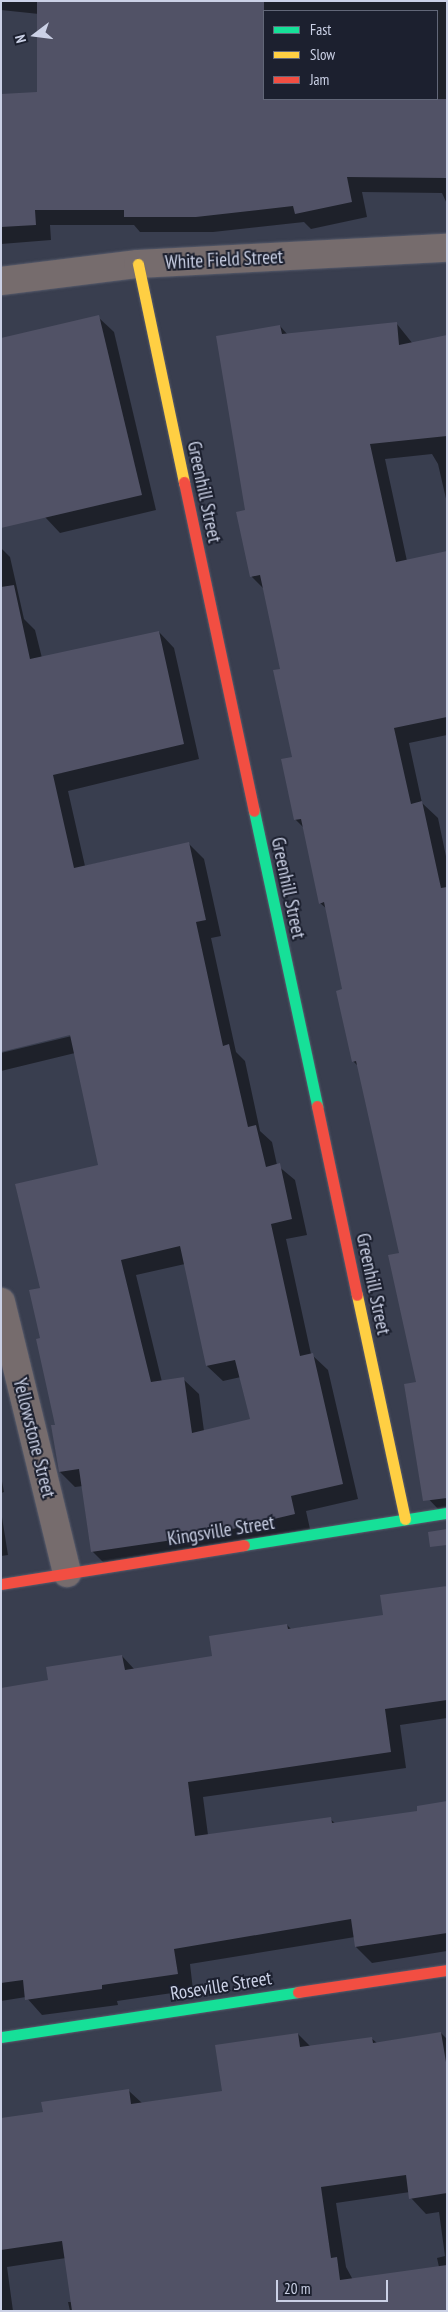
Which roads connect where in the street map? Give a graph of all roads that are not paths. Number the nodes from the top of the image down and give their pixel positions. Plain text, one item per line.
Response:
1 (447, 248) edge
2 (138, 264) junction
3 (1, 281) edge
4 (1, 1302) edge
5 (447, 1513) edge
6 (405, 1519) junction
7 (67, 1573) junction
8 (1, 1584) edge
9 (447, 1970) edge
10 (1, 2037) edge

1 - 2 street, White Field Street
2 - 3 street, White Field Street
2 - 6 street, Greenhill Street
4 - 7 street, Yellowstone Street
5 - 6 street, Kingsville Street
6 - 7 street, Kingsville Street
7 - 8 street, Kingsville Street
9 - 10 street, Roseville Street

